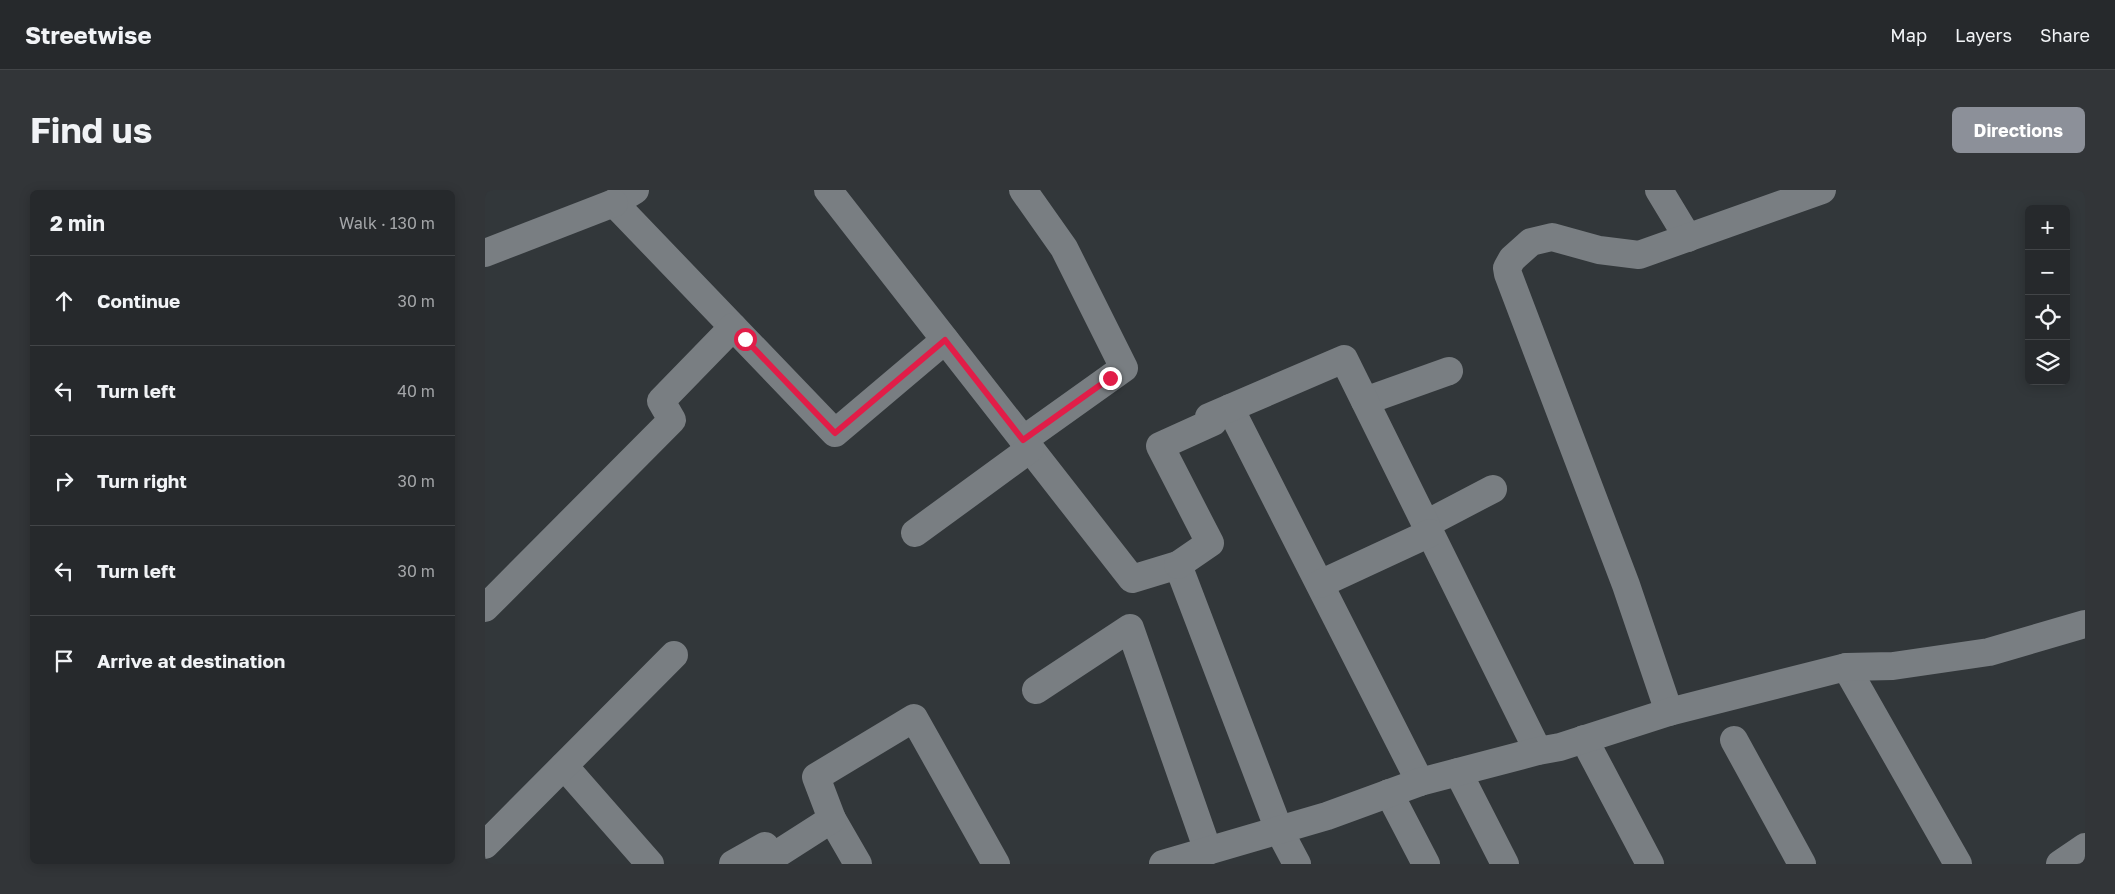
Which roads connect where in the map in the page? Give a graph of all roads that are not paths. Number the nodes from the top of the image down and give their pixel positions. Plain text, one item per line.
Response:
1 (828, 190) edge
2 (1023, 190) edge
3 (1659, 190) edge
4 (1822, 190) edge
5 (624, 196) edge
6 (1688, 238) junction
7 (485, 253) edge
8 (733, 327) junction
9 (945, 340) junction
10 (1449, 371) dead end
11 (1365, 401) junction
12 (1230, 408) junction
13 (1026, 445) junction
14 (1493, 489) dead end
15 (1428, 529) junction
16 (915, 533) dead end
17 (1178, 565) junction
18 (1320, 584) junction
19 (485, 608) edge
20 (2085, 624) edge
21 (674, 655) dead end
22 (1846, 667) junction
23 (1036, 690) dead end
24 (1669, 712) junction
25 (1584, 739) junction
26 (1734, 740) dead end
27 (1538, 751) junction
28 (564, 766) junction
29 (1458, 772) junction
30 (1420, 782) junction
31 (1389, 793) junction
32 (832, 818) junction
33 (1279, 830) junction
34 (485, 845) edge
35 (2085, 847) edge
36 (1208, 851) junction
37 (650, 864) edge
38 (733, 864) edge
39 (858, 864) edge
40 (996, 864) edge
41 (1163, 864) edge
42 (1297, 864) edge
43 (1426, 864) edge
44 (1505, 864) edge
45 (1651, 864) edge
46 (1802, 864) edge
47 (1958, 864) edge
48 (2060, 864) edge

1 - 9 street
2 - 13 street
3 - 6 street
4 - 6 street
5 - 7 street
5 - 8 street
6 - 24 street
8 - 9 street
8 - 19 street
9 - 13 street
10 - 11 street
11 - 12 street
11 - 15 street
12 - 17 street
12 - 18 street
13 - 16 street
13 - 17 street
14 - 15 street
15 - 18 street
15 - 27 street
17 - 33 street
18 - 30 street
20 - 22 street
21 - 28 street
22 - 24 street
22 - 47 street
23 - 36 street
24 - 25 street
25 - 27 street
25 - 45 street
26 - 46 street
27 - 29 street
28 - 34 street
28 - 37 street
29 - 30 street
29 - 44 street
30 - 31 street
31 - 33 street
31 - 43 street
32 - 38 street
32 - 39 street
32 - 40 street
33 - 36 street
33 - 42 street
35 - 48 street
36 - 41 street

